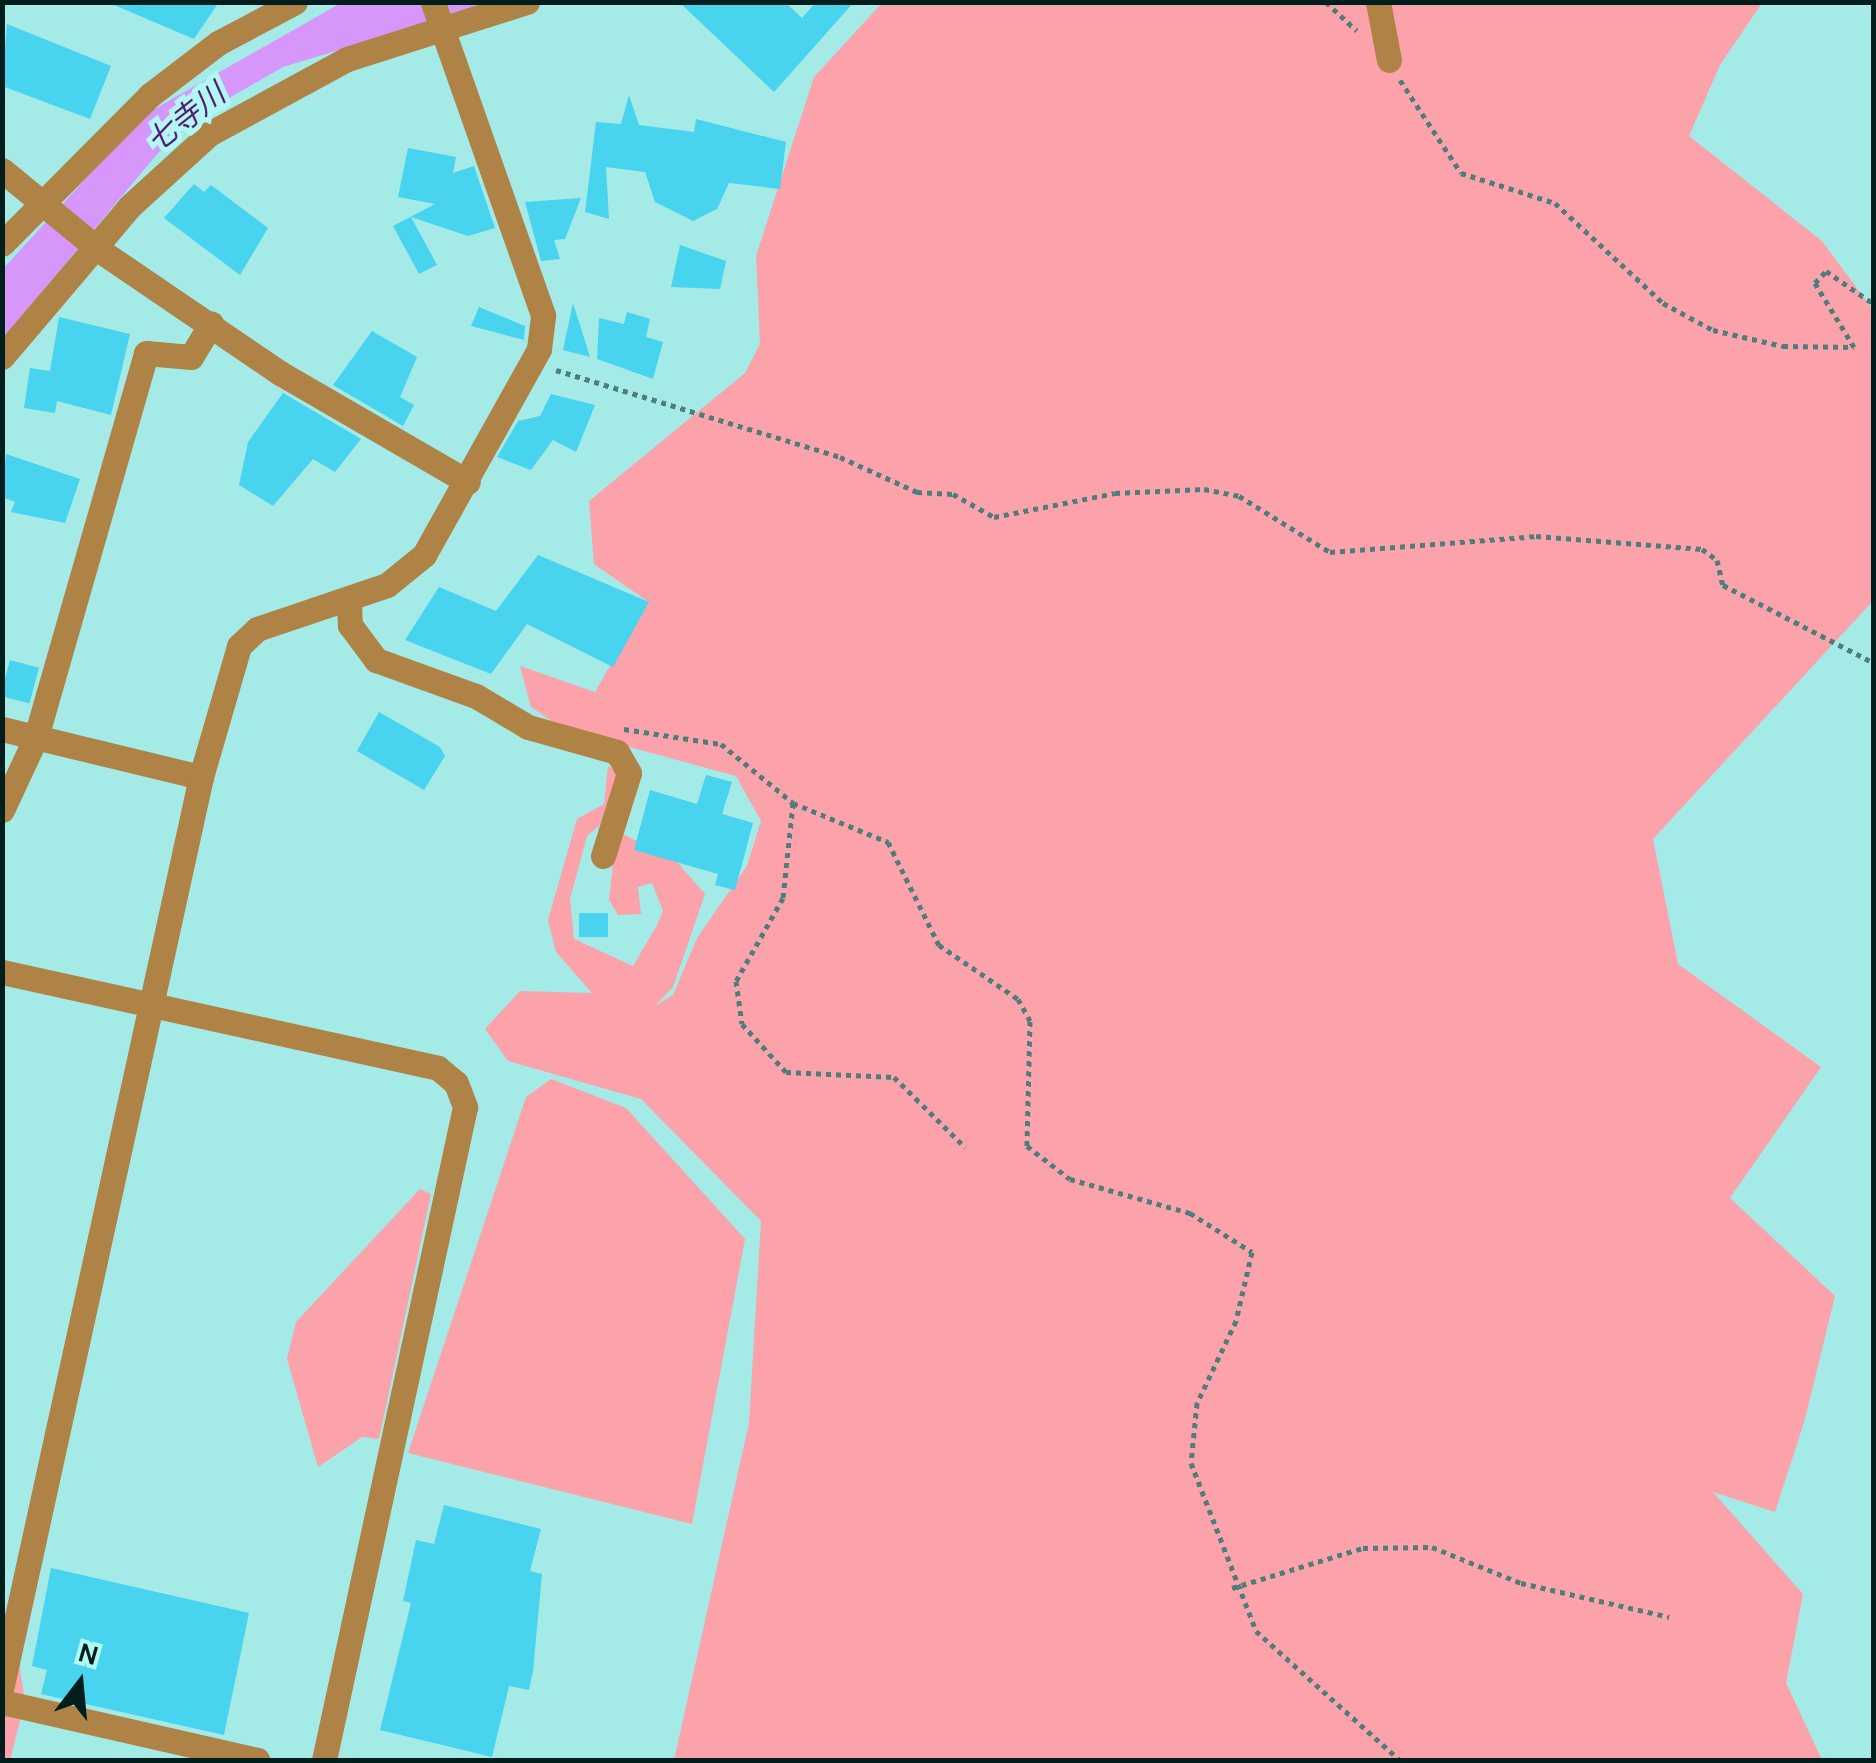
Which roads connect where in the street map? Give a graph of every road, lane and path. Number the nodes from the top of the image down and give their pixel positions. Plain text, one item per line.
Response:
1 (527, 2) edge
2 (1378, 2) edge
3 (276, 6) edge
4 (438, 20) edge
5 (1389, 60) joint
6 (2, 170) edge
7 (49, 206) junction
8 (2, 244) edge
9 (93, 245) junction
10 (1874, 304) edge
11 (210, 324) junction
12 (2, 358) edge
13 (514, 391) junction
14 (468, 482) junction
15 (349, 602) junction
16 (1874, 662) edge
17 (2, 728) edge
18 (36, 737) junction
19 (606, 749) junction
20 (201, 777) junction
21 (793, 804) junction
22 (2, 810) edge
23 (603, 856) dead end
24 (2, 972) edge
25 (152, 1004) junction
26 (965, 1148) dead end
27 (1232, 1588) junction
28 (1669, 1617) dead end
29 (2, 1686) edge
30 (2, 1702) edge
31 (257, 1760) edge
32 (324, 1760) edge
33 (1400, 1760) edge

1 - 4 street
2 - 5 street
3 - 7 street
4 - 9 street
4 - 13 street
5 - 10 path
6 - 7 street
7 - 8 street
7 - 9 street
9 - 11 street
9 - 12 street
11 - 14 street
11 - 18 street
13 - 14 street
13 - 16 path
14 - 15 street
15 - 19 street
15 - 20 street
17 - 18 street
18 - 20 street
18 - 22 street
19 - 21 path
19 - 23 street
20 - 25 street
21 - 26 path
21 - 27 path
24 - 25 street
25 - 29 street
25 - 32 street
27 - 28 path
27 - 33 path
30 - 31 street

